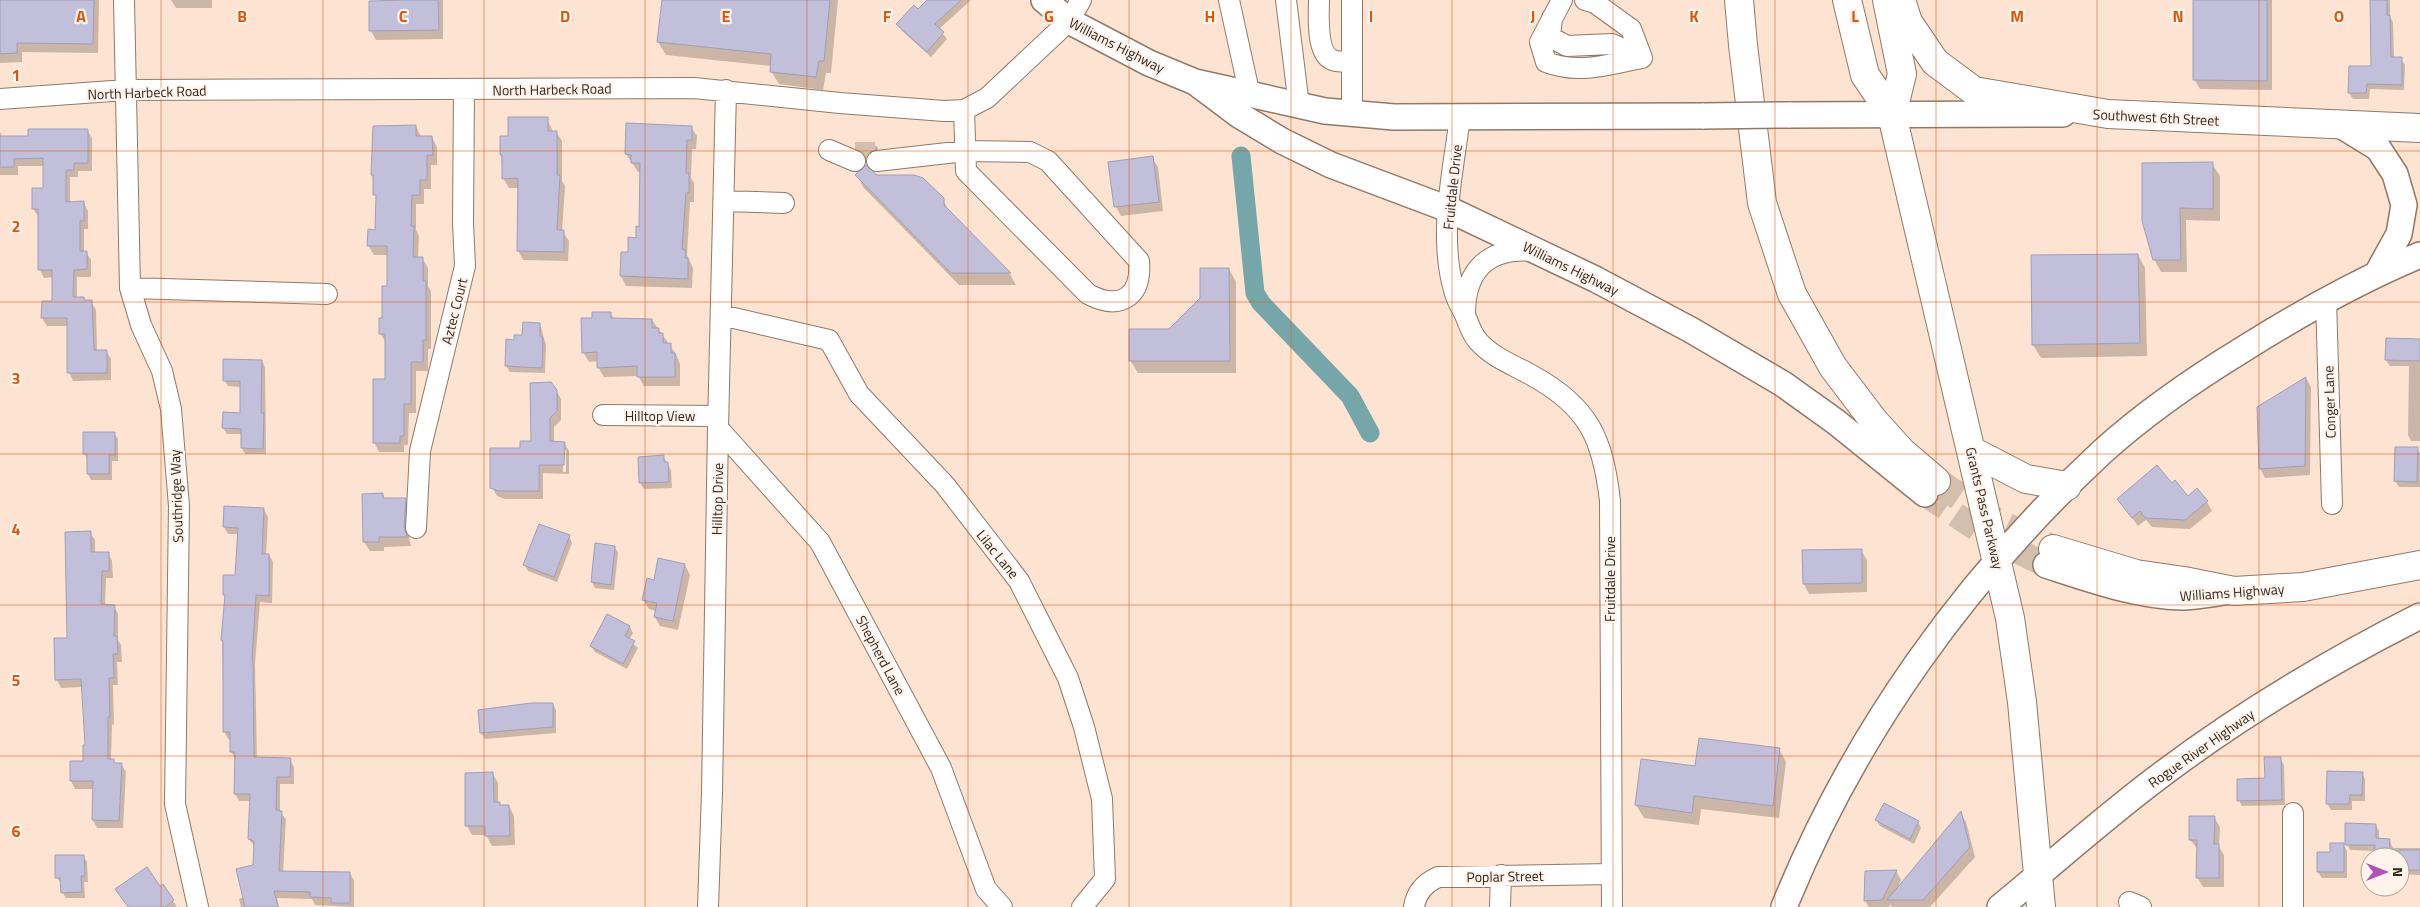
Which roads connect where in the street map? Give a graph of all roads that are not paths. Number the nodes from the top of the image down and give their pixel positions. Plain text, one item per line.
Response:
1 (124, 0) edge
2 (1044, 0) edge
3 (1230, 0) edge
4 (1286, 0) edge
5 (1319, 0) edge
6 (1352, 0) edge
7 (1585, 0) edge
8 (1739, 0) edge
9 (1847, 0) edge
10 (1886, 0) edge
11 (1901, 0) edge
12 (1557, 8) edge
13 (1075, 10) edge
14 (1352, 62) junction
15 (1195, 82) junction
16 (126, 90) junction
17 (464, 90) junction
18 (726, 90) junction
19 (1250, 96) junction
20 (0, 99) edge
21 (1299, 106) junction
22 (964, 110) junction
23 (1352, 114) junction
24 (2108, 114) junction
25 (1892, 115) junction
26 (1460, 117) junction
27 (2339, 124) junction
28 (2420, 128) edge
29 (829, 150) dead end
30 (965, 151) junction
31 (855, 156) tunnel mouth
32 (877, 156) tunnel mouth
33 (724, 201) junction
34 (784, 203) dead end
35 (1448, 209) junction
36 (1537, 251) junction
37 (2420, 255) edge
38 (2378, 272) junction
39 (130, 288) junction
40 (327, 294) dead end
41 (2326, 300) junction
42 (1465, 314) junction
43 (720, 316) junction
44 (603, 415) dead end
45 (718, 422) junction
46 (1972, 451) junction
47 (2068, 486) junction
48 (1931, 487) joint
49 (2332, 504) dead end
50 (416, 528) dead end
51 (2050, 557) tunnel mouth
52 (1998, 560) junction
53 (2420, 566) edge
54 (2420, 616) edge
55 (2293, 813) dead end
56 (1612, 874) junction
57 (1501, 876) junction
58 (2038, 876) junction
59 (198, 907) edge
60 (708, 907) edge
61 (1002, 907) edge
62 (1082, 907) edge
63 (1414, 907) edge
64 (1500, 907) edge
65 (1612, 907) edge
66 (1784, 907) edge
67 (2000, 907) edge
68 (2041, 907) edge
69 (2293, 907) edge

1 - 16 street, Southridge Way
2 - 13 main road, Williams Highway
3 - 19 street
4 - 21 street
5 - 14 street
6 - 14 street
7 - 12 street
8 - 48 highway
9 - 25 highway, Grants Pass Parkway
10 - 25 highway, Grants Pass Parkway
11 - 24 highway
13 - 15 main road, Williams Highway
13 - 22 street, North Harbeck Road
14 - 23 street
15 - 19 main road, Williams Highway
15 - 35 main road, Williams Highway
16 - 17 street, North Harbeck Road
16 - 20 street, North Harbeck Road
16 - 39 street, Southridge Way
17 - 18 street, North Harbeck Road
17 - 50 street, Aztec Court
18 - 22 street, North Harbeck Road
18 - 33 street, Hilltop Drive
19 - 21 main road, Williams Highway
21 - 23 main road, Williams Highway
22 - 30 street
23 - 26 main road, Williams Highway
24 - 25 main road, Southwest 6th Street
24 - 27 highway, Southwest 6th Street
25 - 26 main road, Williams Highway, bridge
25 - 46 highway, Grants Pass Parkway
26 - 35 street, Fruitdale Drive
27 - 28 highway, Southwest 6th Street
27 - 38 main road
29 - 31 street
30 - 30 street
30 - 32 street
33 - 34 street
33 - 43 street, Hilltop Drive
35 - 36 main road, Williams Highway
35 - 42 street, Fruitdale Drive
36 - 42 street
36 - 48 main road, Williams Highway
37 - 38 main road
38 - 41 main road
39 - 40 street
39 - 59 street, Southridge Way
41 - 47 main road
41 - 49 street, Conger Lane
42 - 56 street, Fruitdale Drive
43 - 45 street, Hilltop Drive
43 - 62 street, Lilac Lane
44 - 45 street, Hilltop View
45 - 60 street, Hilltop Drive
45 - 61 street, Shepherd Lane
46 - 47 highway
46 - 52 highway, Grants Pass Parkway
47 - 52 main road
51 - 53 highway, Williams Highway
52 - 58 highway, Grants Pass Parkway
52 - 66 main road
54 - 58 main road, Rogue River Highway
55 - 69 street
56 - 57 street, Poplar Street
56 - 65 street, Fruitdale Drive
57 - 63 street, Poplar Street
57 - 64 street
58 - 67 main road, Rogue River Highway
58 - 68 highway, Grants Pass Parkway

